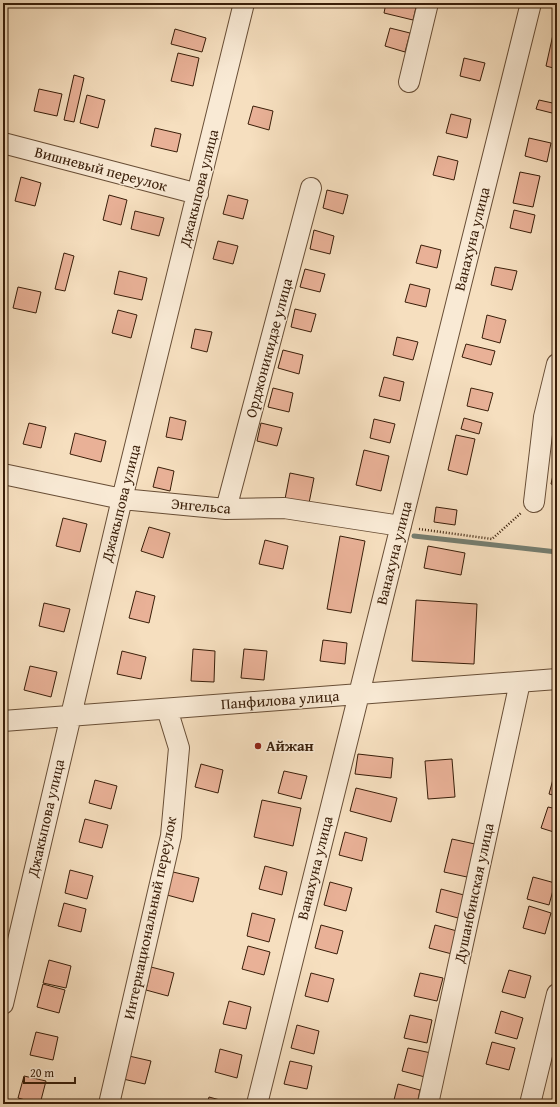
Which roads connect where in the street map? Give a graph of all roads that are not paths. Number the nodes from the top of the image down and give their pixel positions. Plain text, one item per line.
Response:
1 (244, 3) edge
2 (428, 3) edge
3 (531, 3) edge
4 (409, 82) dead end
5 (3, 143) edge
6 (311, 188) dead end
7 (198, 194) junction
8 (557, 364) edge
9 (3, 474) edge
10 (122, 499) junction
11 (534, 502) road end
12 (226, 509) junction
13 (401, 526) junction
14 (557, 679) edge
15 (520, 682) junction
16 (358, 694) junction
17 (167, 709) junction
18 (70, 716) junction
19 (3, 721) edge
20 (557, 994) edge
21 (3, 1004) edge
22 (109, 1104) edge
23 (257, 1104) edge
24 (428, 1104) edge
25 (530, 1104) edge

1 - 7 street, Джакыпова улица
2 - 4 street
3 - 13 street, Ванахуна улица
5 - 7 street, Вишневый переулок
6 - 12 street, Орджоникидзе улица
7 - 10 street, Джакыпова улица
8 - 11 street
9 - 10 street, Энгельса
10 - 12 street, Энгельса
10 - 18 street, Джакыпова улица
12 - 13 street, Энгельса
13 - 16 street, Ванахуна улица
14 - 15 street, Панфилова улица
15 - 16 street, Панфилова улица
15 - 24 street, Душанбинская улица
16 - 17 street, Панфилова улица
16 - 23 street, Ванахуна улица
17 - 18 street, Панфилова улица
17 - 22 street, Интернациональный переулок
18 - 19 street, Панфилова улица
18 - 21 street, Джакыпова улица
20 - 25 street

